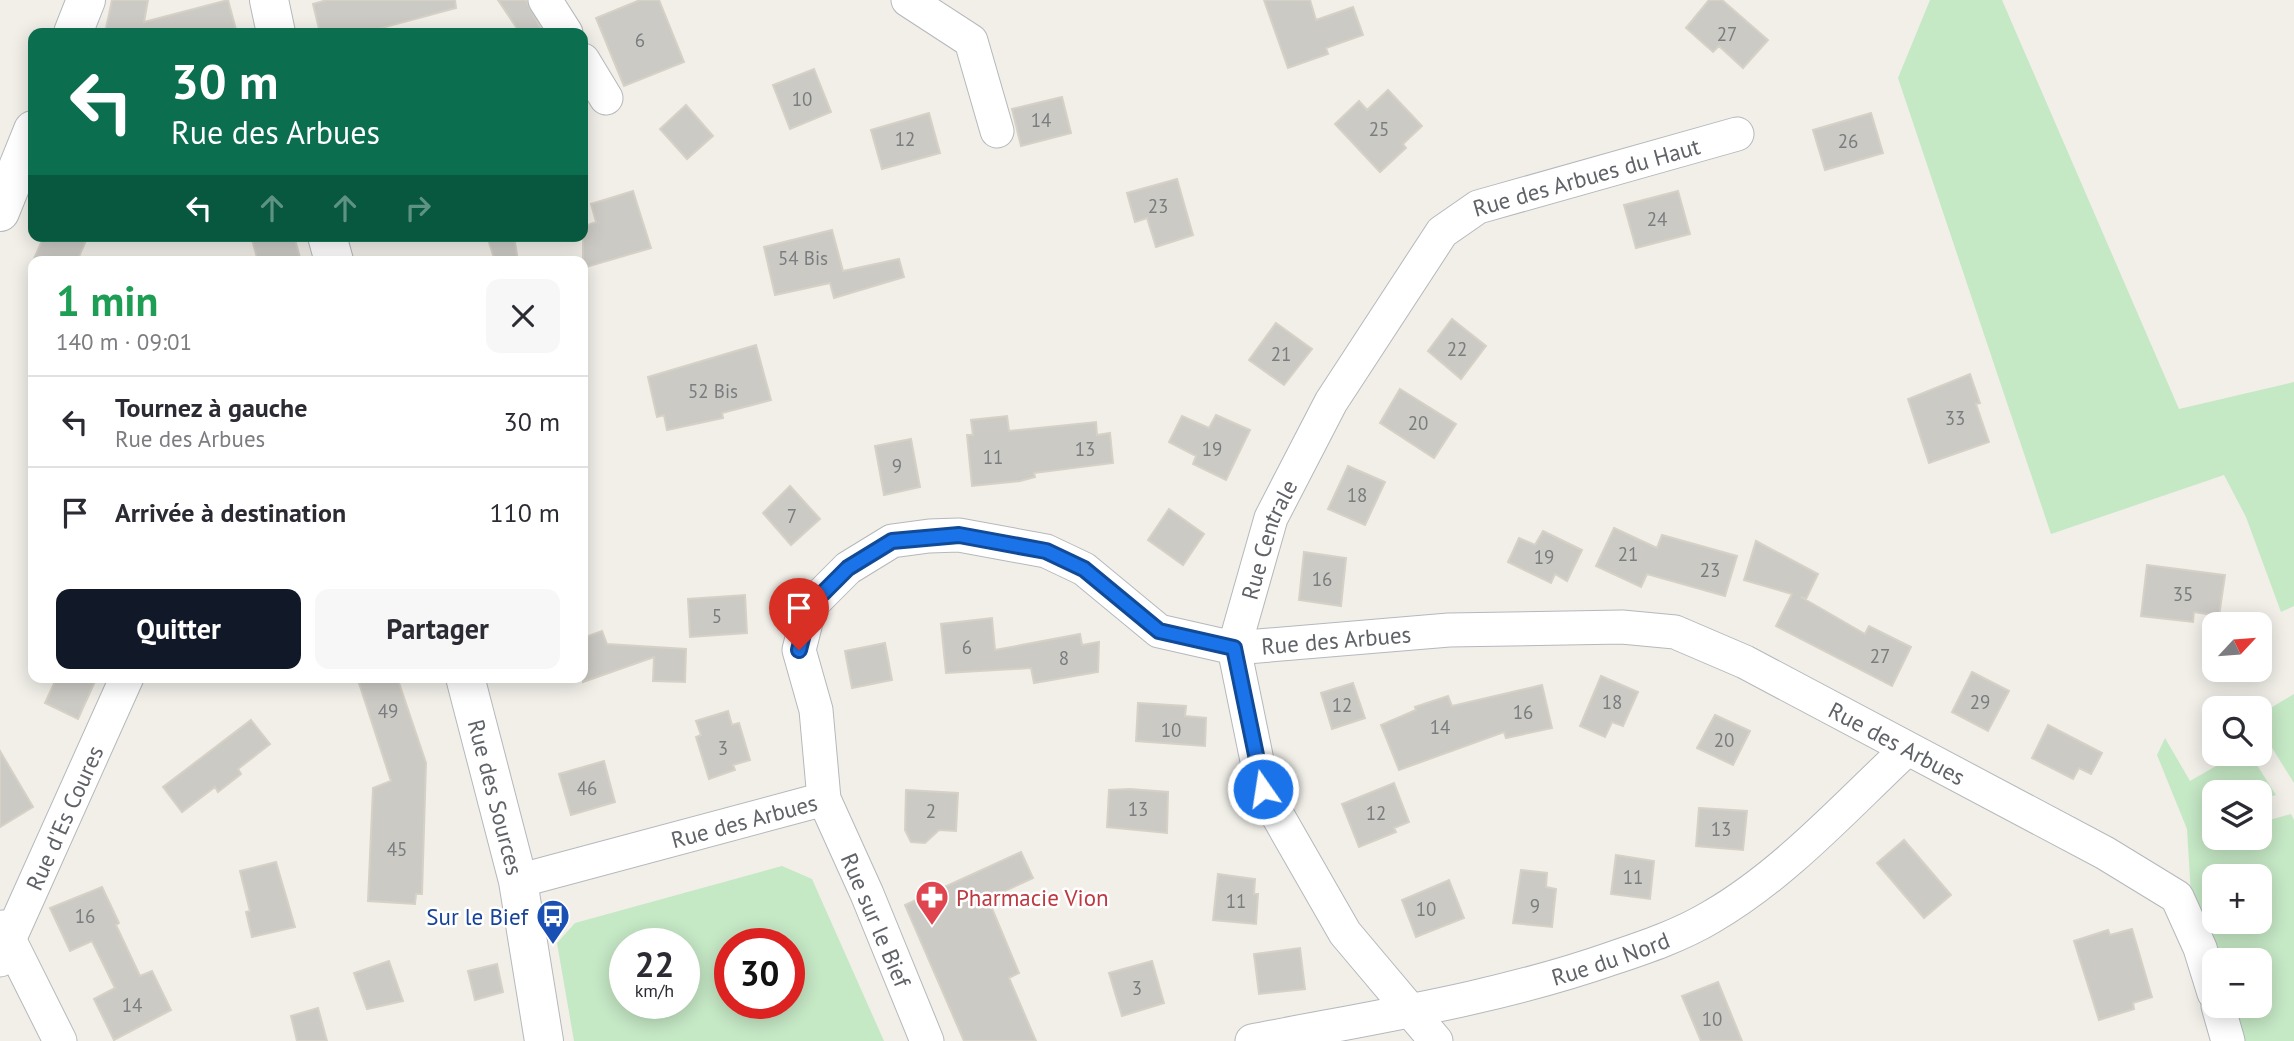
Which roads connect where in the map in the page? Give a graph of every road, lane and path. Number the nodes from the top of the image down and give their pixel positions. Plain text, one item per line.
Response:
1 (86, 0) edge
2 (270, 0) edge
3 (545, 0) edge
4 (908, 0) edge
5 (75, 28) edge
6 (275, 28) edge
7 (563, 28) edge
8 (588, 69) edge
9 (606, 98) dead end
10 (997, 131) dead end
11 (1737, 134) dead end
12 (28, 142) edge
13 (0, 212) edge
14 (1442, 232) joint
15 (1234, 648) junction
16 (124, 683) edge
17 (467, 683) edge
18 (1907, 749) junction
19 (824, 799) junction
20 (518, 881) junction
21 (3, 940) edge
22 (2202, 954) edge
23 (1410, 1012) junction
24 (60, 1041) edge
25 (544, 1041) edge
26 (927, 1041) edge
27 (1252, 1041) edge
28 (1436, 1041) edge

1 - 5 street
2 - 6 street
3 - 7 street
4 - 10 street
8 - 9 street
11 - 14 street, Rue des Arbues du Haut
12 - 13 street
14 - 15 street, Rue Centrale
15 - 18 street, Rue des Arbues
15 - 19 street, Rue des Arbues
15 - 23 street, Rue Centrale
16 - 21 street, Rue d'Es Coures
17 - 20 street, Rue des Sources
18 - 22 street, Rue des Arbues
18 - 23 street, Rue du Nord
19 - 20 street, Rue des Arbues
19 - 26 street, Rue sur le Bief
20 - 25 street, Rue des Sources
21 - 24 street
23 - 27 street, Rue du Nord
23 - 28 street, Rue Centrale

